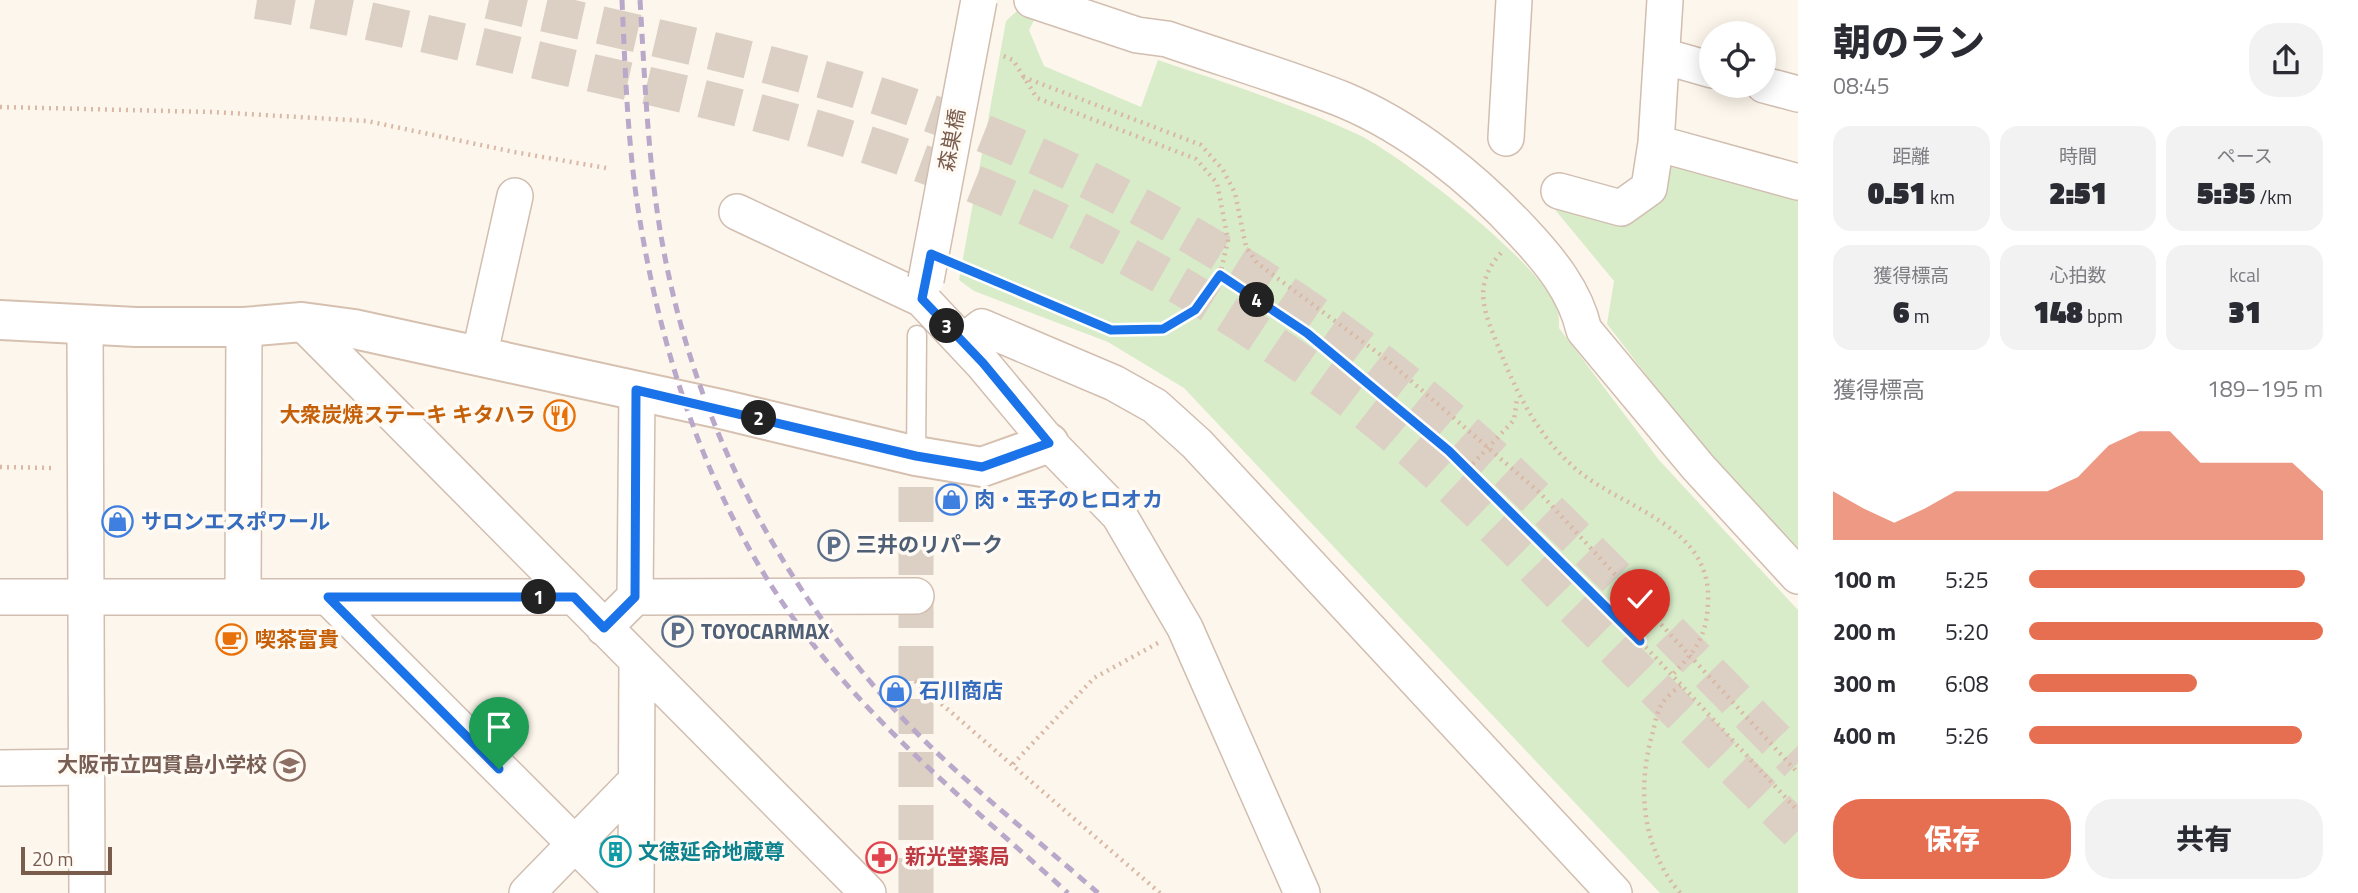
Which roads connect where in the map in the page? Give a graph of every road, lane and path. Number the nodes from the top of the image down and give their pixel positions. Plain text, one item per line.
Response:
1 (979, 0) edge
2 (1032, 0) edge
3 (1514, 0) edge
4 (1665, 0) edge
5 (971, 42) junction
6 (1663, 56) junction
7 (1699, 66) edge
8 (1023, 77) junction
9 (1776, 88) edge
10 (1798, 94) edge
11 (0, 107) edge
12 (1506, 138) dead end
13 (1656, 143) junction
14 (606, 168) dead end
15 (1798, 182) edge
16 (1559, 191) dead end
17 (515, 196) dead end
18 (737, 212) dead end
19 (1506, 247) dead end
20 (1220, 275) junction
21 (926, 278) junction
22 (0, 320) edge
23 (302, 322) junction
24 (85, 325) junction
25 (244, 327) junction
26 (916, 335) dead end
27 (963, 342) junction
28 (479, 357) junction
29 (636, 390) junction
30 (1517, 395) junction
31 (1049, 443) junction
32 (1489, 447) junction
33 (916, 463) junction
34 (0, 467) edge
35 (61, 468) dead end
36 (1467, 470) junction
37 (1798, 576) edge
38 (916, 596) dead end
39 (0, 597) edge
40 (86, 597) junction
41 (243, 597) junction
42 (328, 597) junction
43 (574, 597) junction
44 (635, 597) junction
45 (604, 628) junction
46 (1170, 636) dead end
47 (1691, 656) junction
48 (637, 662) junction
49 (1671, 675) junction
50 (915, 681) dead end
51 (1681, 685) junction
52 (1013, 764) junction
53 (87, 767) junction
54 (0, 768) edge
55 (1798, 773) edge
56 (636, 782) junction
57 (1798, 811) edge
58 (575, 844) junction
59 (1597, 887) edge
60 (87, 893) edge
61 (527, 893) edge
62 (624, 893) edge
63 (636, 893) edge
64 (868, 893) edge
65 (1160, 893) edge
66 (1302, 893) edge
67 (1680, 893) edge

1 - 5 street, 森巣橋, bridge
2 - 37 street
3 - 12 street
4 - 6 street
5 - 8 path
5 - 21 street, 森巣橋, bridge
6 - 7 street
6 - 13 street
8 - 20 path
8 - 32 path
9 - 10 street
11 - 14 path
13 - 15 street
13 - 16 street
17 - 28 street
18 - 21 street
19 - 30 path
20 - 21 path
20 - 36 path
21 - 27 street
22 - 24 street
23 - 25 street
23 - 28 street
23 - 43 street
24 - 25 street
24 - 40 street
25 - 41 street
26 - 33 lane
27 - 31 street
27 - 59 street
28 - 29 street
29 - 33 street
29 - 44 street
30 - 32 path
30 - 47 path
31 - 33 street
31 - 66 street
32 - 36 path
32 - 47 path
34 - 35 path
36 - 49 path
38 - 44 street
39 - 40 street
40 - 41 street
40 - 53 street
41 - 42 street
42 - 43 street
42 - 58 street
43 - 45 street
44 - 45 street
45 - 48 street
46 - 52 path
47 - 49 path
47 - 55 path
48 - 56 street
48 - 64 street
49 - 51 path
50 - 52 path
51 - 57 path
51 - 67 path
52 - 65 path
53 - 54 street
53 - 60 street
56 - 58 street
56 - 63 street
58 - 61 street
58 - 62 street

